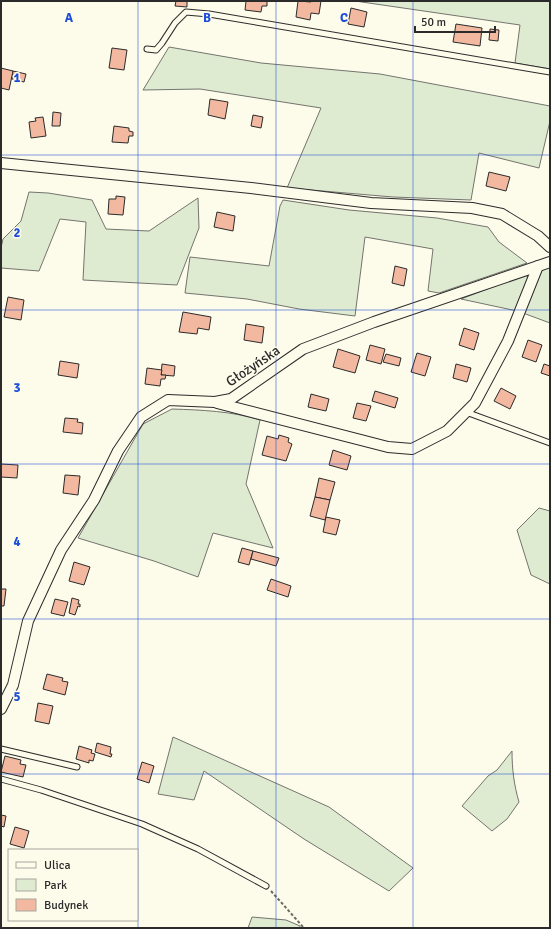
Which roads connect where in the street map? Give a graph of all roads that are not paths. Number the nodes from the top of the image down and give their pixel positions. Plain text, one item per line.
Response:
1 (147, 50) dead end
2 (550, 72) edge
3 (1, 163) edge
4 (550, 247) edge
5 (550, 262) edge
6 (538, 266) junction
7 (216, 402) junction
8 (466, 412) junction
9 (550, 443) edge
10 (1, 709) edge
11 (1, 748) edge
12 (77, 767) dead end
13 (1, 779) edge
14 (266, 886) road end

1 - 2 lane
3 - 4 street
5 - 6 street, Głożyńska
6 - 7 street, Głożyńska
6 - 8 street
7 - 8 street
7 - 10 street, Głożyńska
8 - 9 lane
11 - 12 lane
13 - 14 lane

